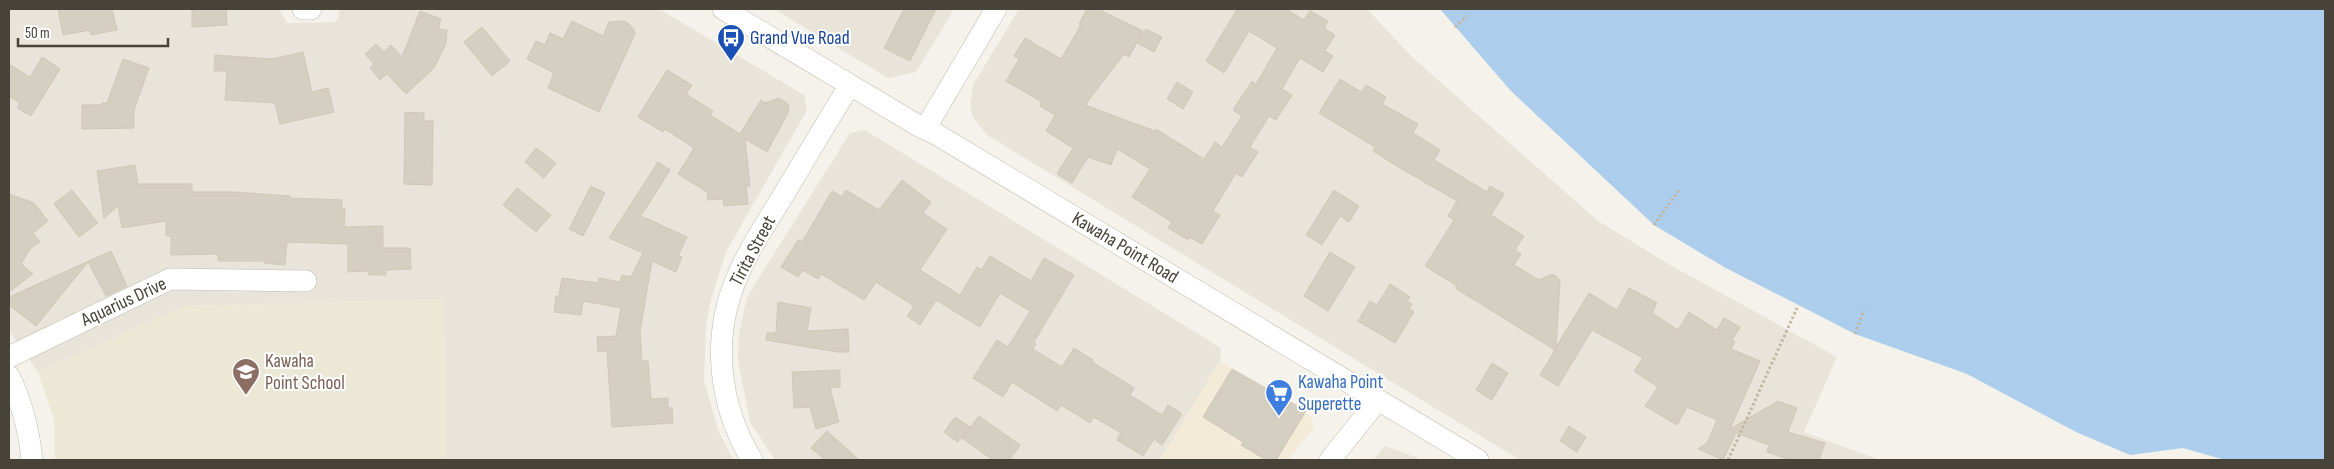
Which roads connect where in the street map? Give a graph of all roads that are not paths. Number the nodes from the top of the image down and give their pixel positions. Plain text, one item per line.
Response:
1 (304, 9) edge
2 (311, 9) edge
3 (723, 9) edge
4 (996, 9) edge
5 (850, 85) junction
6 (925, 128) junction
7 (306, 281) dead end
8 (9, 357) edge
9 (9, 376) edge
10 (1378, 400) junction
11 (32, 460) edge
12 (752, 460) edge
13 (1330, 460) edge
14 (1478, 460) edge

1 - 2 street
3 - 5 street
4 - 6 street
5 - 6 street
5 - 12 street, Tirita Street
6 - 10 street, Kawaha Point Road
7 - 8 street, Aquarius Drive
9 - 11 street
10 - 13 street
10 - 14 street, Kawaha Point Road

